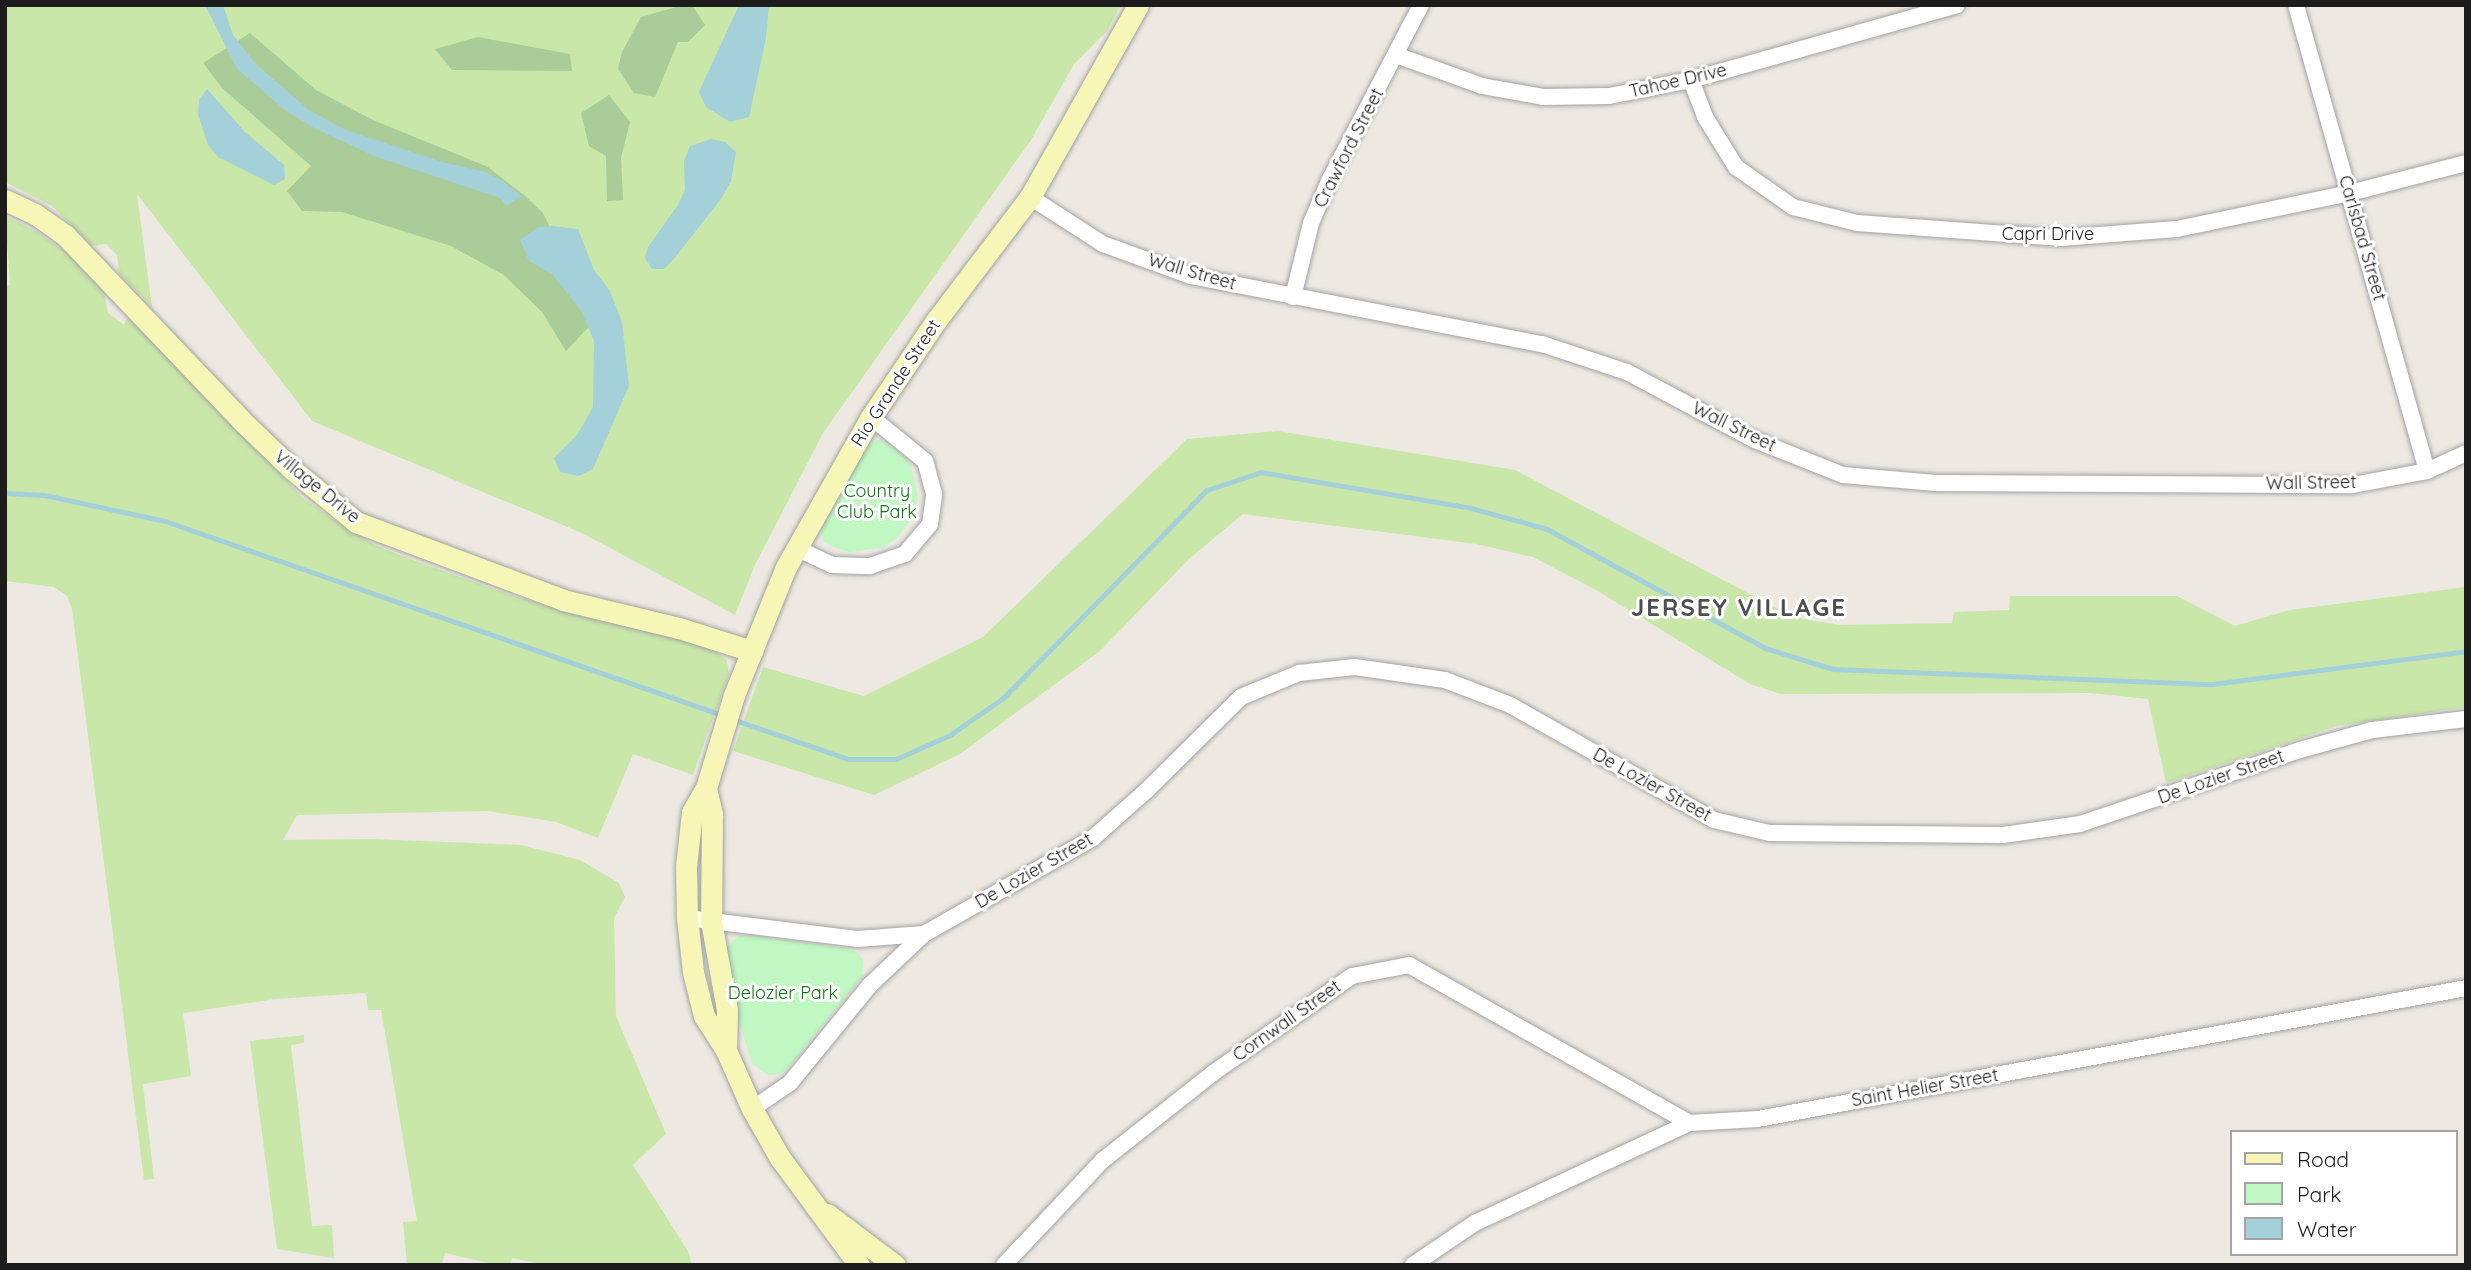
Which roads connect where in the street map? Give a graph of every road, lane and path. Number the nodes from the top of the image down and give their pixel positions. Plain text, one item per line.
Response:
1 (1138, 5) edge
2 (1421, 5) edge
3 (1956, 5) edge
4 (2296, 5) edge
5 (1396, 55) junction
6 (1691, 80) junction
7 (2466, 163) edge
8 (2350, 193) junction
9 (1030, 197) junction
10 (5, 200) edge
11 (1293, 297) junction
12 (872, 417) junction
13 (2466, 453) edge
14 (2427, 471) junction
15 (796, 548) junction
16 (752, 651) junction
17 (2466, 719) edge
18 (706, 788) junction
19 (687, 918) junction
20 (711, 921) junction
21 (924, 934) junction
22 (2466, 988) edge
23 (726, 1050) junction
24 (752, 1109) junction
25 (1689, 1123) junction
26 (817, 1206) junction
27 (859, 1265) edge
28 (895, 1265) edge
29 (1004, 1265) edge
30 (1413, 1265) edge

1 - 9 street, Rio Grande Street
2 - 5 street, Crawford Street
3 - 6 street, Tahoe Drive
4 - 8 street, Carlsbad Street
5 - 6 street, Tahoe Drive
5 - 11 street, Crawford Street
6 - 8 street, Capri Drive
7 - 8 street, Capri Drive
8 - 14 street, Carlsbad Street
9 - 11 street, Wall Street
9 - 12 street, Rio Grande Street
10 - 16 street, Village Drive
11 - 14 street, Wall Street
12 - 15 street, Rio Grande Street
12 - 15 street
13 - 14 street, Wall Street
15 - 16 street, Rio Grande Street
16 - 18 street, Rio Grande Street
17 - 21 street, De Lozier Street
18 - 19 street, Rio Grande Street
18 - 20 street, Rio Grande Street
19 - 20 street, De Lozier Street
19 - 23 street, Rio Grande Street
20 - 21 street, De Lozier Street
20 - 23 street, Rio Grande Street
21 - 24 street, De Lozier Street
22 - 25 street, Saint Helier Street
23 - 24 street, Rio Grande Street
24 - 26 street, Rio Grande Street
25 - 29 street, Cornwall Street
25 - 30 street, Saint Helier Street
26 - 27 street, Rio Grande Street
26 - 28 street, Rio Grande Street

